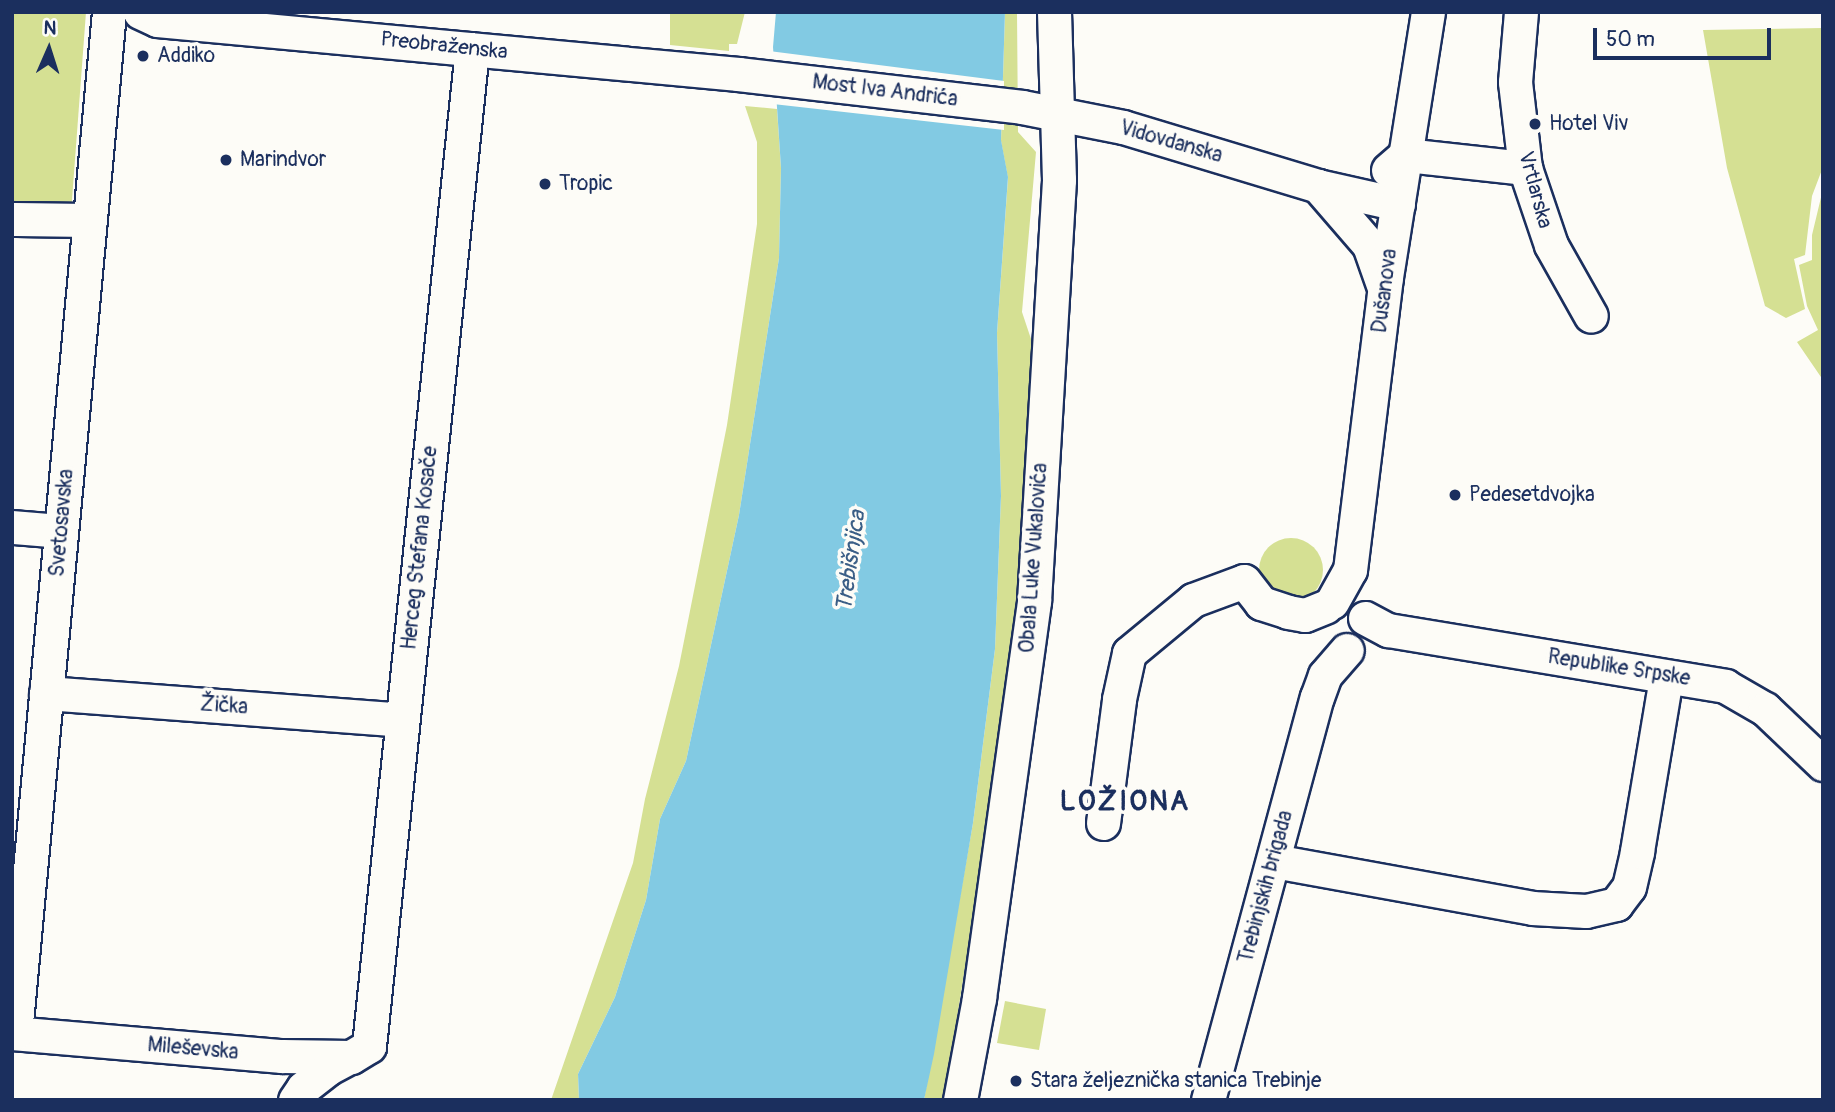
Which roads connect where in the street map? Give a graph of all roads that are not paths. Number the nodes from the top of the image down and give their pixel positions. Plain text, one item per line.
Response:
1 (109, 12) edge
2 (140, 12) edge
3 (1054, 12) edge
4 (1427, 12) edge
5 (1521, 12) edge
6 (326, 23) edge
7 (472, 49) junction
8 (748, 75) joint
9 (1021, 107) joint
10 (1058, 114) junction
11 (1405, 155) junction
12 (1525, 168) junction
13 (1318, 186) junction
14 (1398, 204) junction
15 (12, 219) edge
16 (90, 220) junction
17 (1385, 290) junction
18 (1591, 316) dead end
19 (12, 527) edge
20 (61, 531) junction
21 (1350, 570) joint
22 (1341, 628) junction
23 (1666, 677) junction
24 (46, 693) junction
25 (402, 720) junction
26 (1823, 764) edge
27 (1103, 822) dead end
28 (1274, 861) junction
29 (13, 1033) edge
30 (360, 1052) junction
31 (282, 1056) junction
32 (279, 1100) edge
33 (295, 1100) edge
34 (960, 1100) edge
35 (1208, 1100) edge

1 - 16 street, Svetosavska
2 - 6 street, Preobraženska
3 - 10 street, Obala Luke Vukalovića
4 - 11 street, Dušanova
5 - 12 street, Vrtlarska
6 - 7 street, Preobraženska
7 - 8 street, Preobraženska
7 - 25 street, Herceg Stefana Kosače
8 - 9 street, Most Iva Andrića
9 - 10 street, Vidovdanska
10 - 13 street, Vidovdanska
10 - 34 street, Obala Luke Vukalovića
11 - 12 street
11 - 13 street, Vidovdanska
11 - 14 street, Dušanova
12 - 18 street, Vrtlarska
13 - 14 street, Vidovdanska
13 - 17 street
14 - 17 street, Dušanova
15 - 16 street
16 - 20 street, Svetosavska
17 - 21 street, Dušanova
19 - 20 street
20 - 24 street, Svetosavska
21 - 22 street, Trebinjskih brigada
22 - 23 street, Republike Srpske
22 - 27 street, Republike Srpske
22 - 28 street, Trebinjskih brigada
23 - 26 street, Republike Srpske
23 - 28 street
24 - 25 street, Žička
24 - 29 street, Svetosavska
25 - 30 street, Herceg Stefana Kosače
28 - 35 street, Trebinjskih brigada
29 - 31 street, Mileševska
30 - 31 street, Mileševska
30 - 33 street
31 - 32 street

